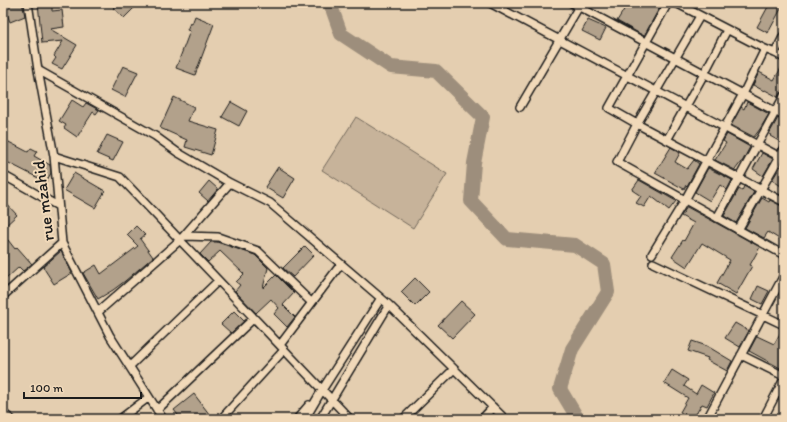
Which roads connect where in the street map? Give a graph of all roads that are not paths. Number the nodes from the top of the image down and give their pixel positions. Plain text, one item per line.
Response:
1 (28, 3) edge
2 (490, 3) edge
3 (572, 3) edge
4 (668, 3) edge
5 (676, 3) edge
6 (580, 5) edge
7 (700, 16) junction
8 (727, 30) junction
9 (784, 36) edge
10 (559, 40) junction
11 (646, 42) junction
12 (765, 49) junction
13 (775, 53) junction
14 (675, 58) junction
15 (784, 58) edge
16 (38, 70) junction
17 (704, 74) junction
18 (628, 75) junction
19 (656, 91) junction
20 (743, 94) junction
21 (784, 96) edge
22 (520, 107) dead end
23 (686, 107) junction
24 (775, 111) junction
25 (784, 116) edge
26 (637, 124) junction
27 (724, 127) junction
28 (667, 140) junction
29 (758, 145) junction
30 (784, 149) edge
31 (54, 156) junction
32 (782, 158) edge
33 (706, 161) junction
34 (3, 175) edge
35 (739, 178) junction
36 (230, 183) junction
37 (761, 190) junction
38 (685, 200) junction
39 (784, 202) edge
40 (58, 206) junction
41 (717, 218) junction
42 (738, 230) junction
43 (182, 238) junction
44 (62, 243) junction
45 (652, 254) dead end
46 (784, 255) edge
47 (653, 263) dead end
48 (341, 264) junction
49 (784, 275) edge
50 (218, 281) junction
51 (3, 296) edge
52 (381, 298) junction
53 (311, 302) junction
54 (389, 305) junction
55 (98, 312) junction
56 (763, 315) junction
57 (254, 318) junction
58 (784, 325) edge
59 (282, 348) junction
60 (742, 355) junction
61 (130, 366) junction
62 (454, 369) junction
63 (784, 376) edge
64 (784, 379) edge
65 (322, 390) junction
66 (149, 397) junction
67 (332, 401) junction
68 (493, 408) junction
69 (157, 410) junction
70 (3, 413) edge
71 (11, 419) edge
72 (120, 419) edge
73 (163, 419) edge
74 (221, 419) edge
75 (297, 419) edge
76 (304, 419) edge
77 (320, 419) edge
78 (350, 419) edge
79 (403, 419) edge
80 (482, 419) edge
81 (505, 419) edge
82 (707, 419) edge
83 (763, 419) edge

1 - 16 street, rue mzahid
2 - 10 street
3 - 6 street
4 - 11 street
5 - 7 street
6 - 10 street
6 - 11 street
7 - 8 street
7 - 14 street
8 - 12 street
8 - 17 street
9 - 13 street
10 - 18 street
10 - 22 street
11 - 14 street
11 - 18 street
12 - 13 street
12 - 20 street
13 - 15 street
14 - 17 street
14 - 19 street
16 - 31 street, rue mzahid
16 - 36 street
17 - 20 street
17 - 23 street
18 - 19 street
18 - 26 street
19 - 23 street
19 - 26 street
20 - 24 street
20 - 27 street
21 - 24 street
23 - 27 street
23 - 28 street
24 - 25 street
24 - 29 street
26 - 28 street
26 - 38 street
27 - 29 street
27 - 33 street
28 - 33 street
29 - 32 street
29 - 35 street
30 - 32 street
31 - 40 street, rue mzahid
31 - 43 street
32 - 37 street
33 - 35 street
33 - 38 street
34 - 40 street
35 - 37 street
35 - 41 street
36 - 43 street
36 - 48 street
37 - 39 street
37 - 42 street
38 - 41 street
38 - 45 street
40 - 44 street, rue mzahid
41 - 42 street
42 - 46 street
43 - 50 street
43 - 53 street
43 - 55 street
44 - 51 street
44 - 55 street, rue mzahid
47 - 56 street
48 - 52 street
48 - 53 street
49 - 56 street
50 - 57 street
50 - 61 street
52 - 54 street
52 - 65 street
53 - 59 street
54 - 62 street
54 - 67 street
55 - 61 street, rue mzahid
56 - 58 street
56 - 60 street
57 - 59 street
57 - 69 street
59 - 65 street
59 - 74 street
60 - 63 street
60 - 82 street
61 - 66 street, rue mzahid
62 - 68 street
62 - 79 street
64 - 83 street
65 - 67 street
65 - 75 street
65 - 76 street
66 - 69 street, rue mzahid
66 - 72 street
67 - 77 street
67 - 78 street
68 - 80 street
68 - 81 street
69 - 73 street, rue mzahid
70 - 71 street

